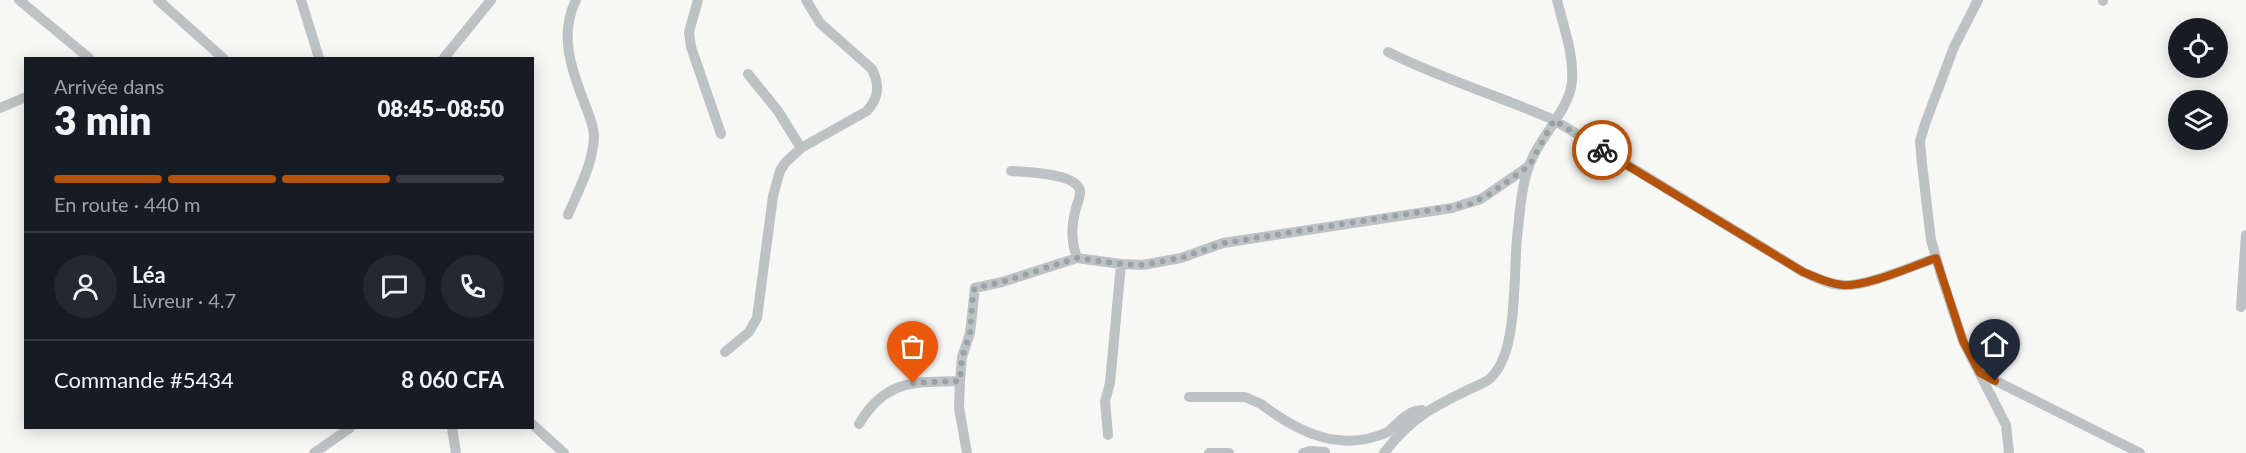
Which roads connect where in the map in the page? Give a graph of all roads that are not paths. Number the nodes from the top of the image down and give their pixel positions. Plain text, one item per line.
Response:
1 (19, 0) edge
2 (159, 0) edge
3 (301, 0) edge
4 (491, 0) edge
5 (576, 0) edge
6 (698, 0) edge
7 (806, 0) edge
8 (1557, 0) edge
9 (1978, 0) edge
10 (1388, 52) dead end
11 (82, 56) edge
12 (222, 57) edge
13 (319, 57) edge
14 (445, 57) edge
15 (748, 74) dead end
16 (24, 98) edge
17 (0, 108) edge
18 (1554, 120) junction
19 (721, 134) dead end
20 (801, 148) junction
21 (1529, 166) junction
22 (1011, 171) dead end
23 (568, 215) dead end
24 (2246, 235) edge
25 (1077, 258) junction
26 (1936, 258) junction
27 (1121, 264) junction
28 (2241, 307) dead end
29 (725, 352) dead end
30 (1980, 373) junction
31 (960, 381) junction
32 (1190, 397) dead end
33 (1428, 410) junction
34 (859, 424) dead end
35 (534, 426) edge
36 (349, 429) edge
37 (452, 429) edge
38 (1108, 435) dead end
39 (1330, 450) junction
40 (314, 453) edge
41 (456, 453) edge
42 (564, 453) edge
43 (967, 453) edge
44 (1209, 453) edge
45 (1229, 453) edge
46 (1303, 453) edge
47 (1384, 453) edge
48 (2008, 453) edge
49 (2140, 453) edge

1 - 11 street
2 - 12 street
3 - 13 street
4 - 14 street
5 - 23 street
6 - 19 street
7 - 20 street
8 - 18 street
9 - 26 street
10 - 18 street
15 - 20 street
16 - 17 street
18 - 21 street
18 - 26 street
20 - 29 street
21 - 27 street
21 - 33 street
22 - 25 street
24 - 28 street
25 - 27 street
25 - 31 street
26 - 30 street
27 - 38 street
30 - 48 street
30 - 49 street
31 - 34 street
31 - 43 street
32 - 39 street
33 - 39 street
33 - 47 street
35 - 42 street
36 - 40 street
37 - 41 street
39 - 46 street
44 - 45 street

